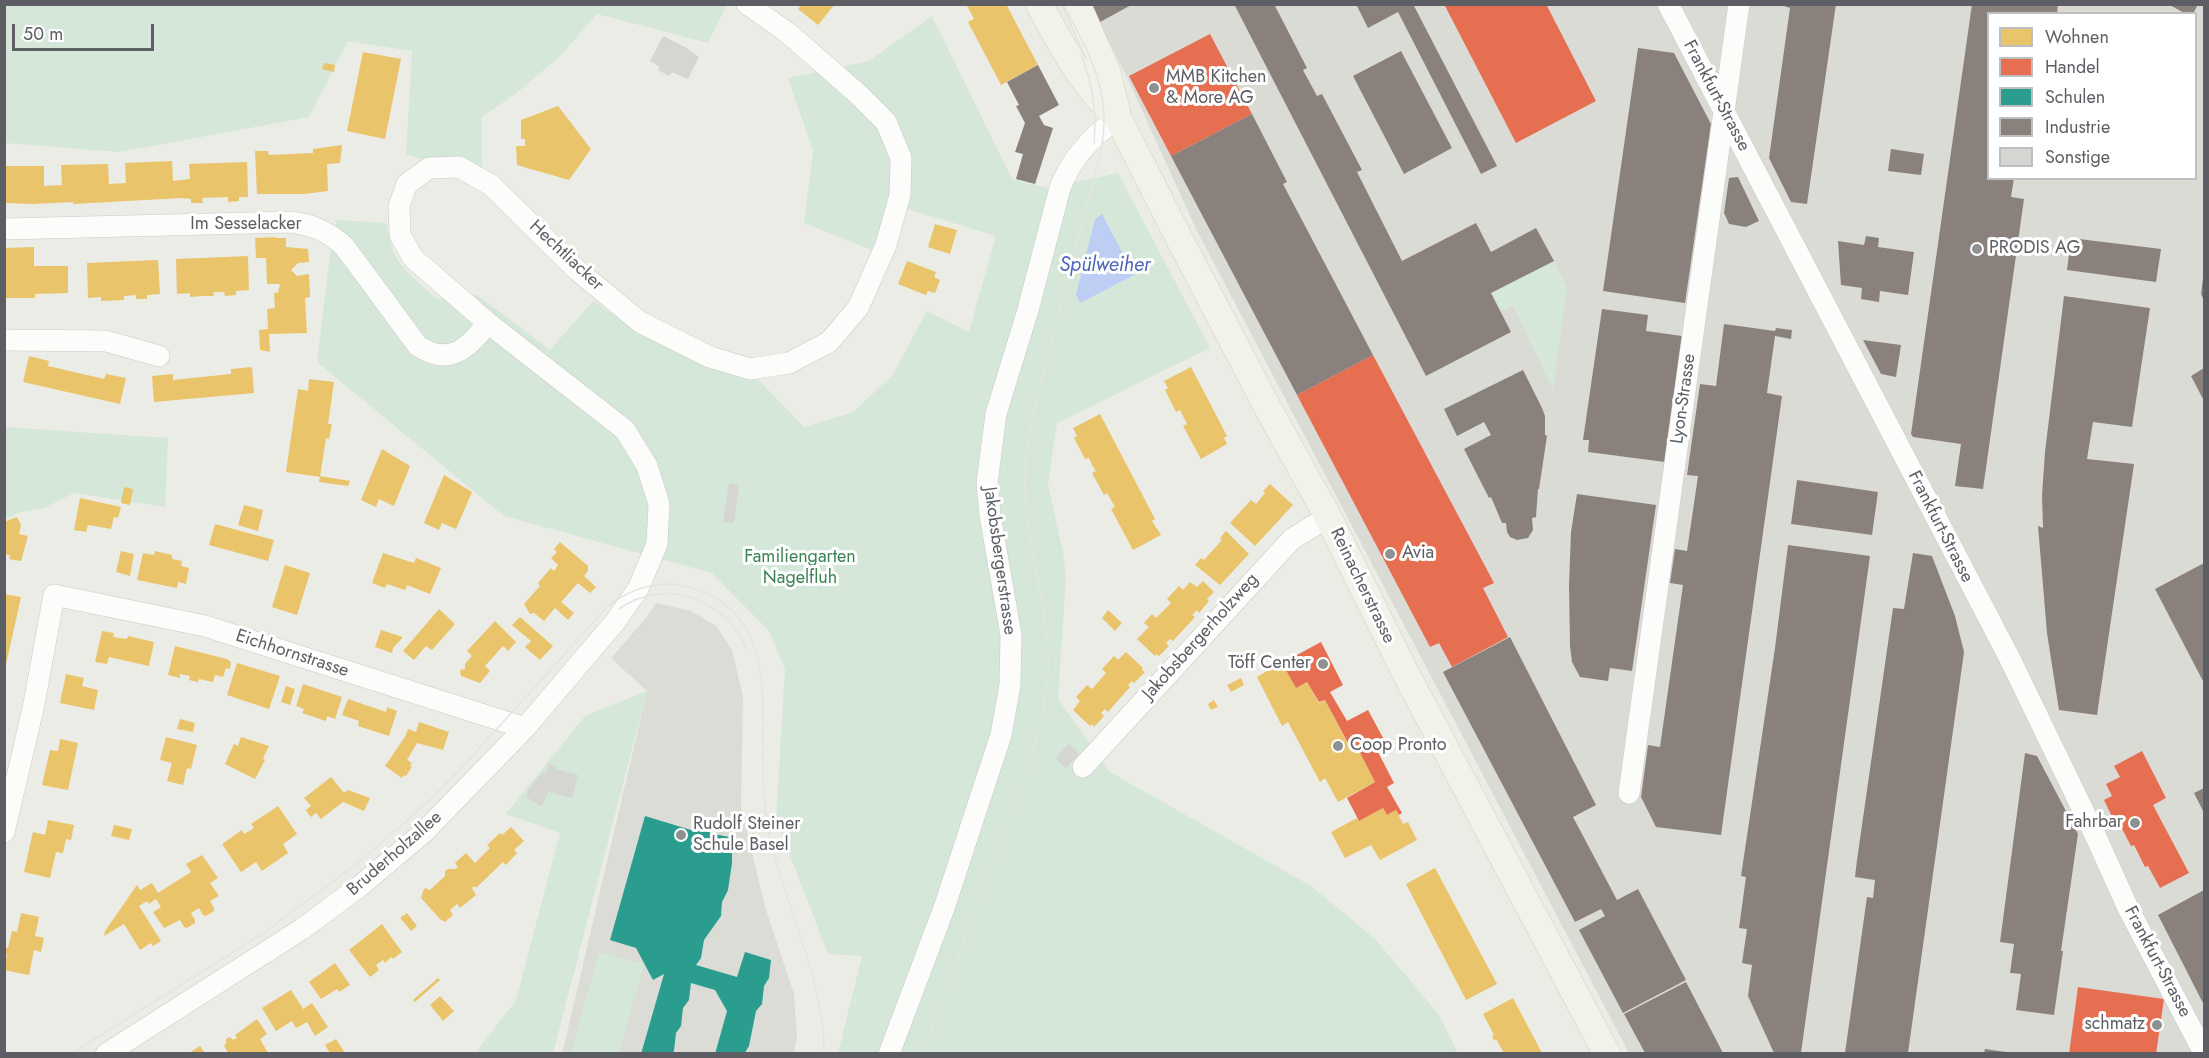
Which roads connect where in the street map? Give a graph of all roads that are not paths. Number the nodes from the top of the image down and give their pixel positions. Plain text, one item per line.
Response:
1 (747, 4) edge
2 (1040, 4) edge
3 (1077, 4) edge
4 (1668, 4) edge
5 (1739, 4) edge
6 (1724, 111) junction
7 (1118, 118) junction
8 (4, 230) edge
9 (488, 323) junction
10 (4, 340) edge
11 (159, 356) dead end
12 (1328, 517) junction
13 (633, 597) joint
14 (525, 728) junction
15 (1083, 767) dead end
16 (1629, 793) dead end
17 (4, 832) edge
18 (106, 1053) edge
19 (889, 1053) edge
20 (1607, 1053) edge
21 (2205, 1053) edge

1 - 9 street, Hechtliacker
2 - 7 main road, Reinacherstrasse
3 - 7 main road, Reinacherstrasse
4 - 6 street, Frankfurt-Strasse
5 - 6 street, Lyon-Strasse
6 - 16 street, Lyon-Strasse
6 - 21 street, Frankfurt-Strasse
7 - 12 main road, Reinacherstrasse
7 - 19 street, Jakobsbergerstrasse
8 - 9 street, Im Sesselacker
9 - 13 street, Hechtliacker
10 - 11 street
12 - 15 street, Jakobsbergerholzweg
12 - 20 main road, Reinacherstrasse
13 - 14 street, Bruderholzallee
14 - 17 street, Eichhornstrasse
14 - 18 street, Bruderholzallee

